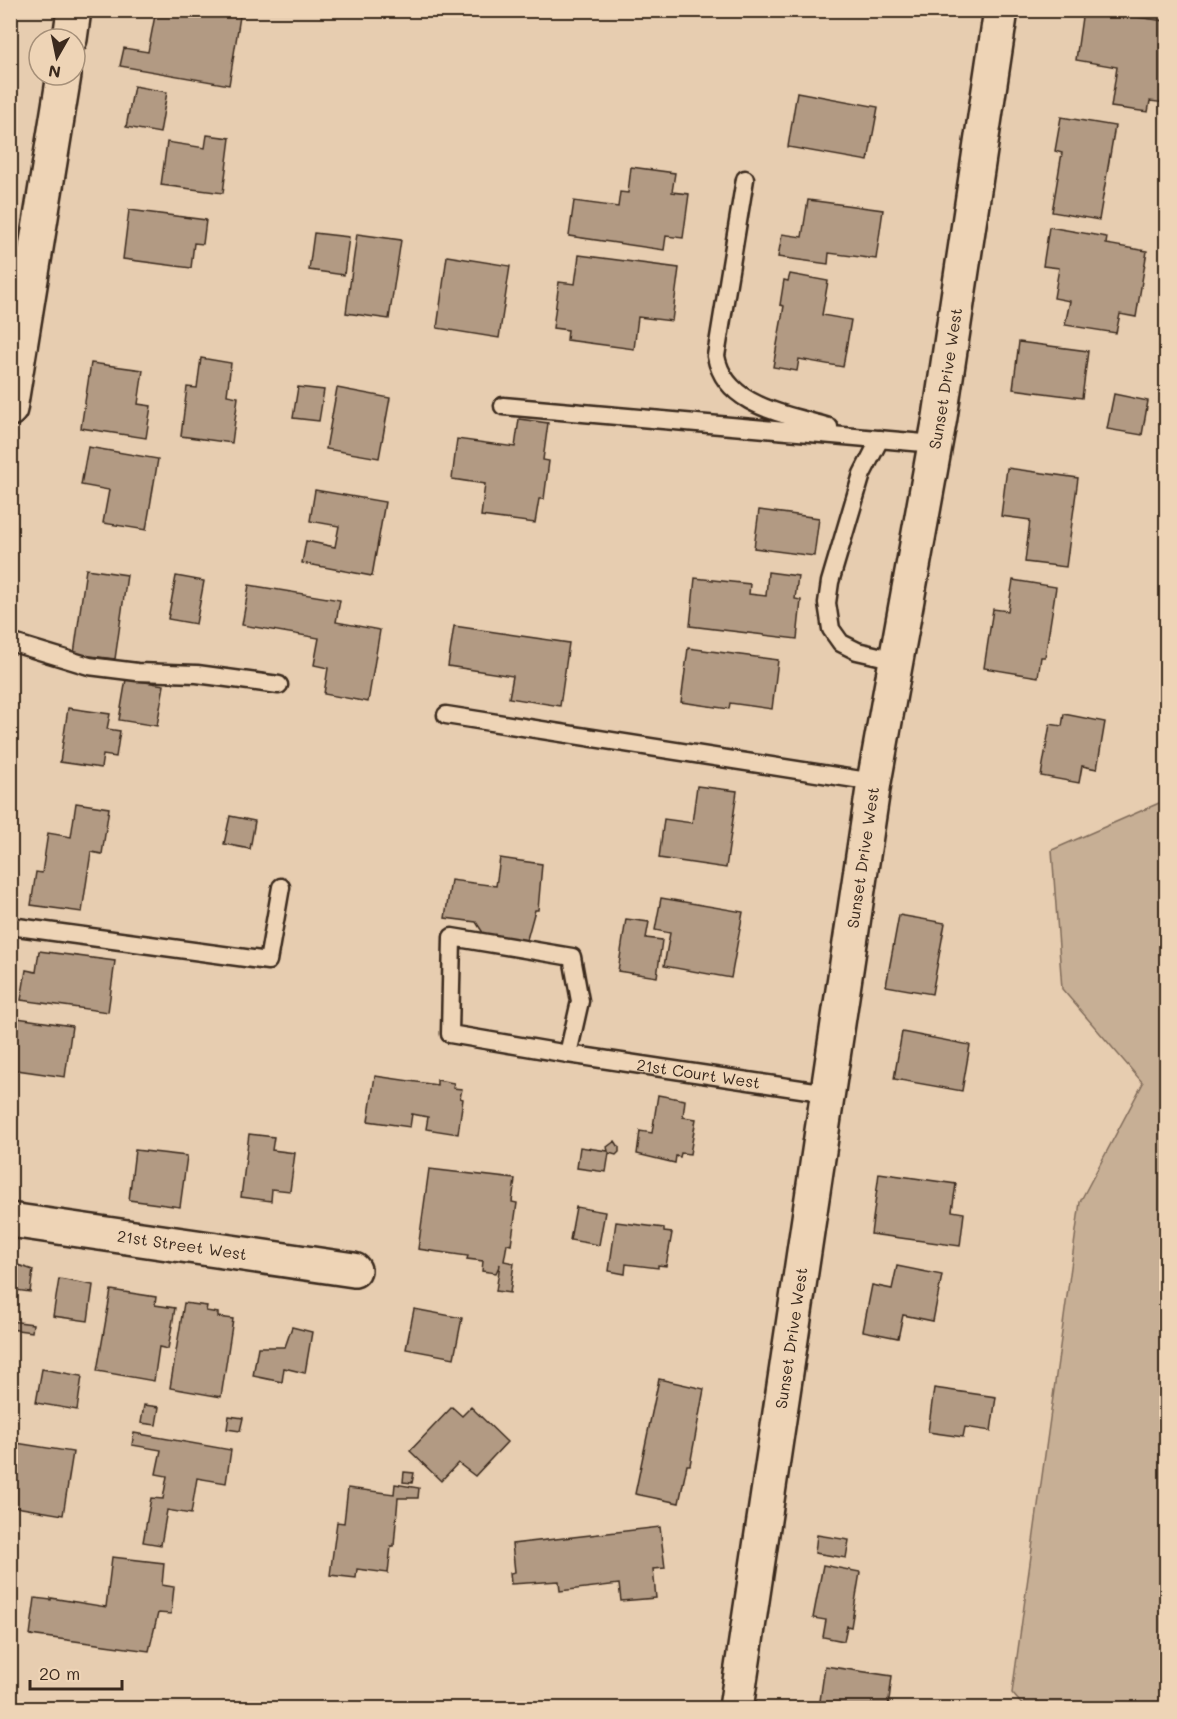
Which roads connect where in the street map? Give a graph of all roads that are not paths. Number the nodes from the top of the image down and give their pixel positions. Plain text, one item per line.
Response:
1 (74, 10) edge
2 (1001, 10) edge
3 (72, 27) edge
4 (62, 87) edge
5 (745, 179) dead end
6 (17, 321) edge
7 (503, 406) dead end
8 (10, 409) edge
9 (861, 437) junction
10 (880, 439) junction
11 (935, 444) junction
12 (10, 642) edge
13 (896, 660) junction
14 (279, 684) dead end
15 (446, 715) dead end
16 (874, 782) junction
17 (281, 886) dead end
18 (10, 926) edge
19 (568, 1054) junction
20 (828, 1093) junction
21 (10, 1220) edge
22 (354, 1270) dead end
23 (736, 1708) edge

1 - 3 street
2 - 11 street, Sunset Drive West
4 - 6 street
5 - 9 lane
6 - 8 street
7 - 9 lane
9 - 10 lane
10 - 11 lane
10 - 13 lane
11 - 13 street, Sunset Drive West
12 - 14 lane
13 - 16 street, Sunset Drive West
15 - 16 lane
16 - 20 street, Sunset Drive West
17 - 18 lane
19 - 19 lane, 21st Court West
19 - 20 lane, 21st Court West
20 - 23 street, Sunset Drive West
21 - 22 street, 21st Street West

